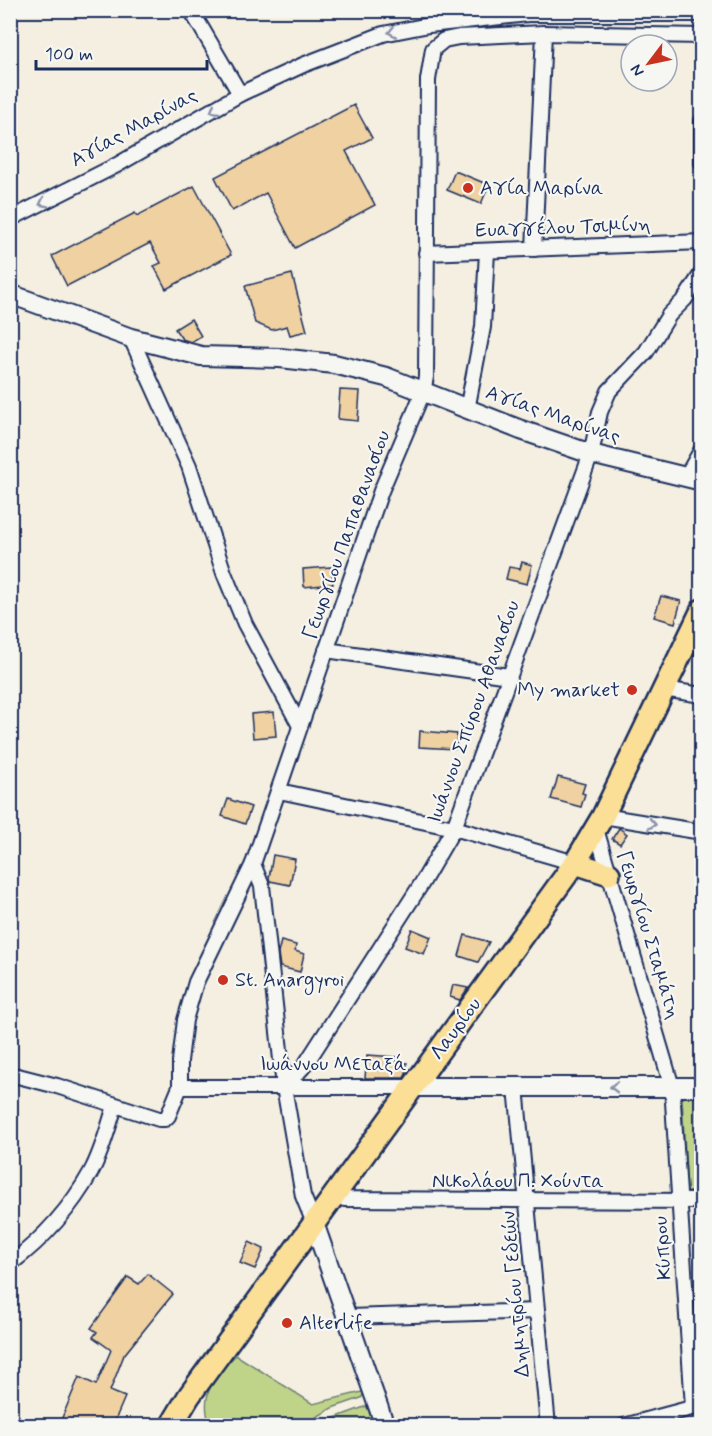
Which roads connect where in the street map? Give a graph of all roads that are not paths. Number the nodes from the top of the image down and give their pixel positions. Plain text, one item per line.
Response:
1 (191, 10) edge
2 (530, 12) edge
3 (702, 14) edge
4 (428, 17) edge
5 (544, 33) junction
6 (702, 36) edge
7 (240, 94) junction
8 (702, 121) edge
9 (702, 163) edge
10 (10, 219) edge
11 (702, 242) edge
12 (534, 249) junction
13 (488, 251) junction
14 (426, 253) junction
15 (702, 273) edge
16 (10, 294) edge
17 (131, 338) junction
18 (423, 392) junction
19 (467, 410) junction
20 (702, 449) edge
21 (591, 454) junction
22 (694, 479) edge
23 (702, 609) edge
24 (326, 650) junction
25 (509, 676) junction
26 (663, 689) junction
27 (702, 695) edge
28 (300, 726) junction
29 (279, 791) junction
30 (599, 823) junction
31 (454, 828) junction
32 (702, 832) edge
33 (575, 863) junction
34 (253, 864) junction
35 (609, 874) junction
36 (10, 1074) edge
37 (180, 1087) junction
38 (284, 1087) junction
39 (414, 1087) junction
40 (516, 1087) junction
41 (672, 1087) junction
42 (702, 1087) edge
43 (115, 1106) junction
44 (337, 1193) junction
45 (680, 1201) junction
46 (526, 1202) junction
47 (702, 1202) edge
48 (314, 1223) junction
49 (10, 1264) edge
50 (537, 1311) junction
51 (348, 1317) junction
52 (697, 1406) edge
53 (171, 1425) edge
54 (385, 1425) edge
55 (548, 1425) edge
56 (624, 1425) edge

1 - 7 street
2 - 3 street, Αγίας Μαρίνας
2 - 4 street, Αγίας Μαρίνας
4 -> 7 street, Αγίας Μαρίνας
5 - 6 street, Γεωργίου Παπαθανασίου
5 - 12 street
5 - 14 street, Γεωργίου Παπαθανασίου
7 -> 10 street, Αγίας Μαρίνας
8 - 9 street
11 - 12 street, Ευαγγέλου Τσιμίνη
12 - 13 street, Ευαγγέλου Τσιμίνη
13 - 14 street, Ευαγγέλου Τσιμίνη
13 - 19 street
14 - 18 street, Γεωργίου Παπαθανασίου
15 - 21 street, Ιωάννου Σπύρου Αθανασίου
16 - 17 street, Αγίας Μαρίνας
17 - 18 street, Αγίας Μαρίνας
17 - 28 street
18 - 19 street, Αγίας Μαρίνας
18 - 24 street, Γεωργίου Παπαθανασίου
19 - 21 street, Αγίας Μαρίνας
20 - 22 street
21 - 22 street, Αγίας Μαρίνας
21 - 25 street, Ιωάννου Σπύρου Αθανασίου
23 - 26 main road, Λαυρίου
24 - 25 street
24 - 28 street, Γεωργίου Παπαθανασίου
25 - 31 street, Ιωάννου Σπύρου Αθανασίου
26 - 27 street
26 - 30 main road, Λαυρίου
28 - 29 street, Γεωργίου Παπαθανασίου
29 - 31 street
29 - 34 street, Γεωργίου Παπαθανασίου
30 -> 32 street
30 - 33 main road, Λαυρίου
30 - 35 street, Γεωργίου Σταμάτη
31 - 33 street
31 - 38 street, Ιωάννου Σπύρου Αθανασίου
33 - 35 main road
33 - 39 main road, Λαυρίου
34 - 37 street, Γεωργίου Παπαθανασίου
34 - 38 street
35 - 41 street, Γεωργίου Σταμάτη
36 - 43 street, Γεωργίου Παπαθανασίου
37 - 38 street, Ιωάννου Μεταξά
37 - 43 street, Γεωργίου Παπαθανασίου
38 - 39 street, Ιωάννου Μεταξά
38 - 48 street
39 - 40 street, Ιωάννου Μεταξά
39 - 44 main road, Λαυρίου
41 -> 40 street, Ιωάννου Μεταξά
40 - 46 street, Δημητρίου Γεδεών
41 - 42 street, Ιωάννου Μεταξά
41 - 45 street, Κύπρου
43 - 49 street
44 - 46 street, Νικολάου Π. Χούντα
44 - 48 main road, Λαυρίου
45 - 46 street, Νικολάου Π. Χούντα
45 - 47 street, Νικολάου Π. Χούντα
45 - 52 street, Κύπρου
46 - 50 street, Δημητρίου Γεδεών
48 - 51 street
48 - 53 main road, Λαυρίου
50 - 51 street
50 - 55 street, Δημητρίου Γεδεών
51 - 54 street
52 - 56 street

